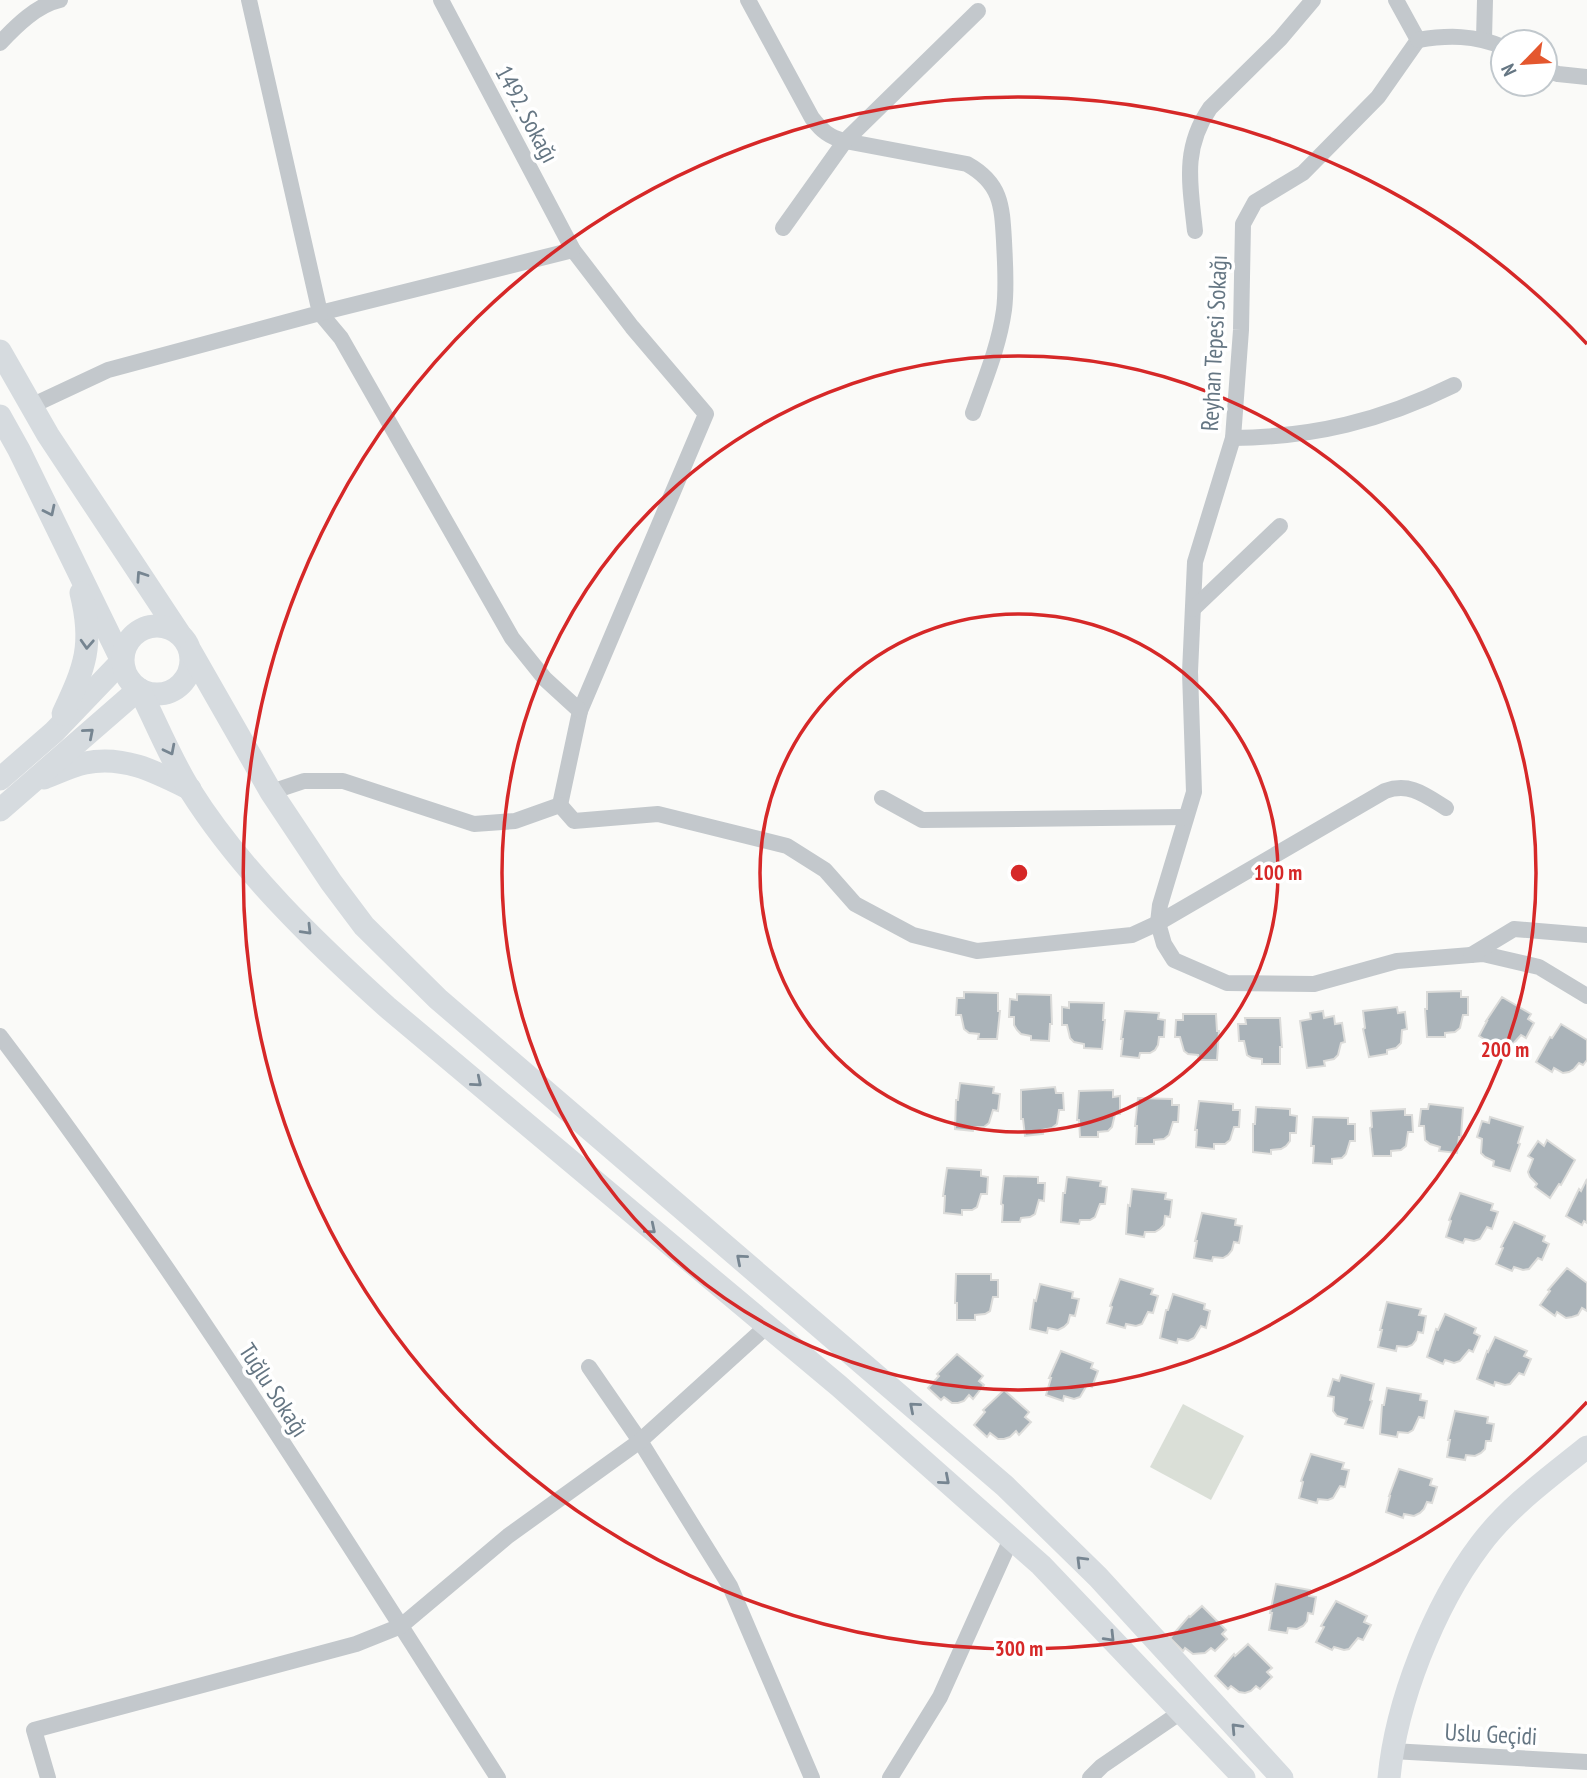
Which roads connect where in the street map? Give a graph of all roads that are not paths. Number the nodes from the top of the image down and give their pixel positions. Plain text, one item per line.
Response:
1 (249, 0) edge
2 (441, 0) edge
3 (748, 0) edge
4 (1313, 0) edge
5 (1396, 0) edge
6 (1485, 0) edge
7 (54, 1) edge
8 (978, 11) dead end
9 (1484, 39) junction
10 (1419, 40) junction
11 (1489, 41) edge
12 (0, 43) edge
13 (1559, 74) edge
14 (1587, 77) edge
15 (845, 141) junction
16 (783, 228) dead end
17 (1195, 231) dead end
18 (573, 250) junction
19 (320, 313) junction
20 (0, 351) edge
21 (1454, 385) dead end
22 (31, 406) junction
23 (973, 413) dead end
24 (0, 416) edge
25 (1233, 438) junction
26 (1280, 526) dead end
27 (70, 553) junction
28 (1193, 609) junction
29 (185, 643) junction
30 (122, 661) junction
31 (139, 690) junction
32 (580, 711) junction
33 (54, 733) junction
34 (0, 779) edge
35 (31, 783) junction
36 (190, 789) junction
37 (271, 792) junction
38 (882, 798) dead end
39 (560, 805) junction
40 (1446, 808) dead end
41 (0, 810) edge
42 (1186, 817) junction
43 (1158, 923) junction
44 (1587, 935) edge
45 (1471, 955) junction
46 (1587, 996) edge
47 (0, 1036) edge
48 (767, 1326) junction
49 (589, 1367) dead end
50 (640, 1440) junction
51 (1586, 1449) edge
52 (1011, 1539) junction
53 (401, 1626) junction
54 (1181, 1712) junction
55 (1392, 1751) junction
56 (1587, 1762) edge
57 (48, 1778) edge
58 (498, 1778) edge
59 (812, 1778) edge
60 (890, 1778) edge
61 (1090, 1778) edge
62 (1244, 1778) edge
63 (1282, 1778) edge
64 (1389, 1778) edge

1 - 19 street
2 - 18 street, 1492. Sokağı
3 - 15 street
4 - 17 street
5 - 10 street
6 - 9 street
7 - 12 street
8 - 15 street
9 - 10 street
9 - 11 street
10 - 25 street, Reyhan Tepesi Sokağı
13 - 14 street
15 - 16 street
15 - 23 street
18 - 19 street
18 - 32 street, 1492. Sokağı
19 - 22 street
19 - 32 street
20 - 22 street
21 - 25 street
29 -> 22 street
24 -> 27 street
25 - 28 street, Reyhan Tepesi Sokağı
26 - 28 street
27 - 30 street
27 -> 33 street
28 - 42 street, Reyhan Tepesi Sokağı
29 - 30 street
29 - 31 street
29 - 37 street
30 - 31 street
30 - 33 street
35 -> 31 street
31 -> 36 street
32 - 39 street
33 - 34 street
35 - 36 street
35 - 41 street
36 -> 48 street
37 - 39 street
63 -> 37 street
38 - 42 street
39 - 43 street
40 - 43 street
42 - 43 street, Reyhan Tepesi Sokağı
43 - 45 street
44 - 45 street
45 - 46 street
47 - 53 street, Tuğlu Sokağı
48 - 50 street
48 -> 52 street
49 - 50 street
50 - 53 street
50 - 59 street
51 - 55 street
52 -> 54 street
52 - 60 street
53 - 57 street
53 - 58 street, Tuğlu Sokağı
54 - 61 street
54 - 62 street
55 - 56 street, Uslu Geçidi
55 - 64 street

